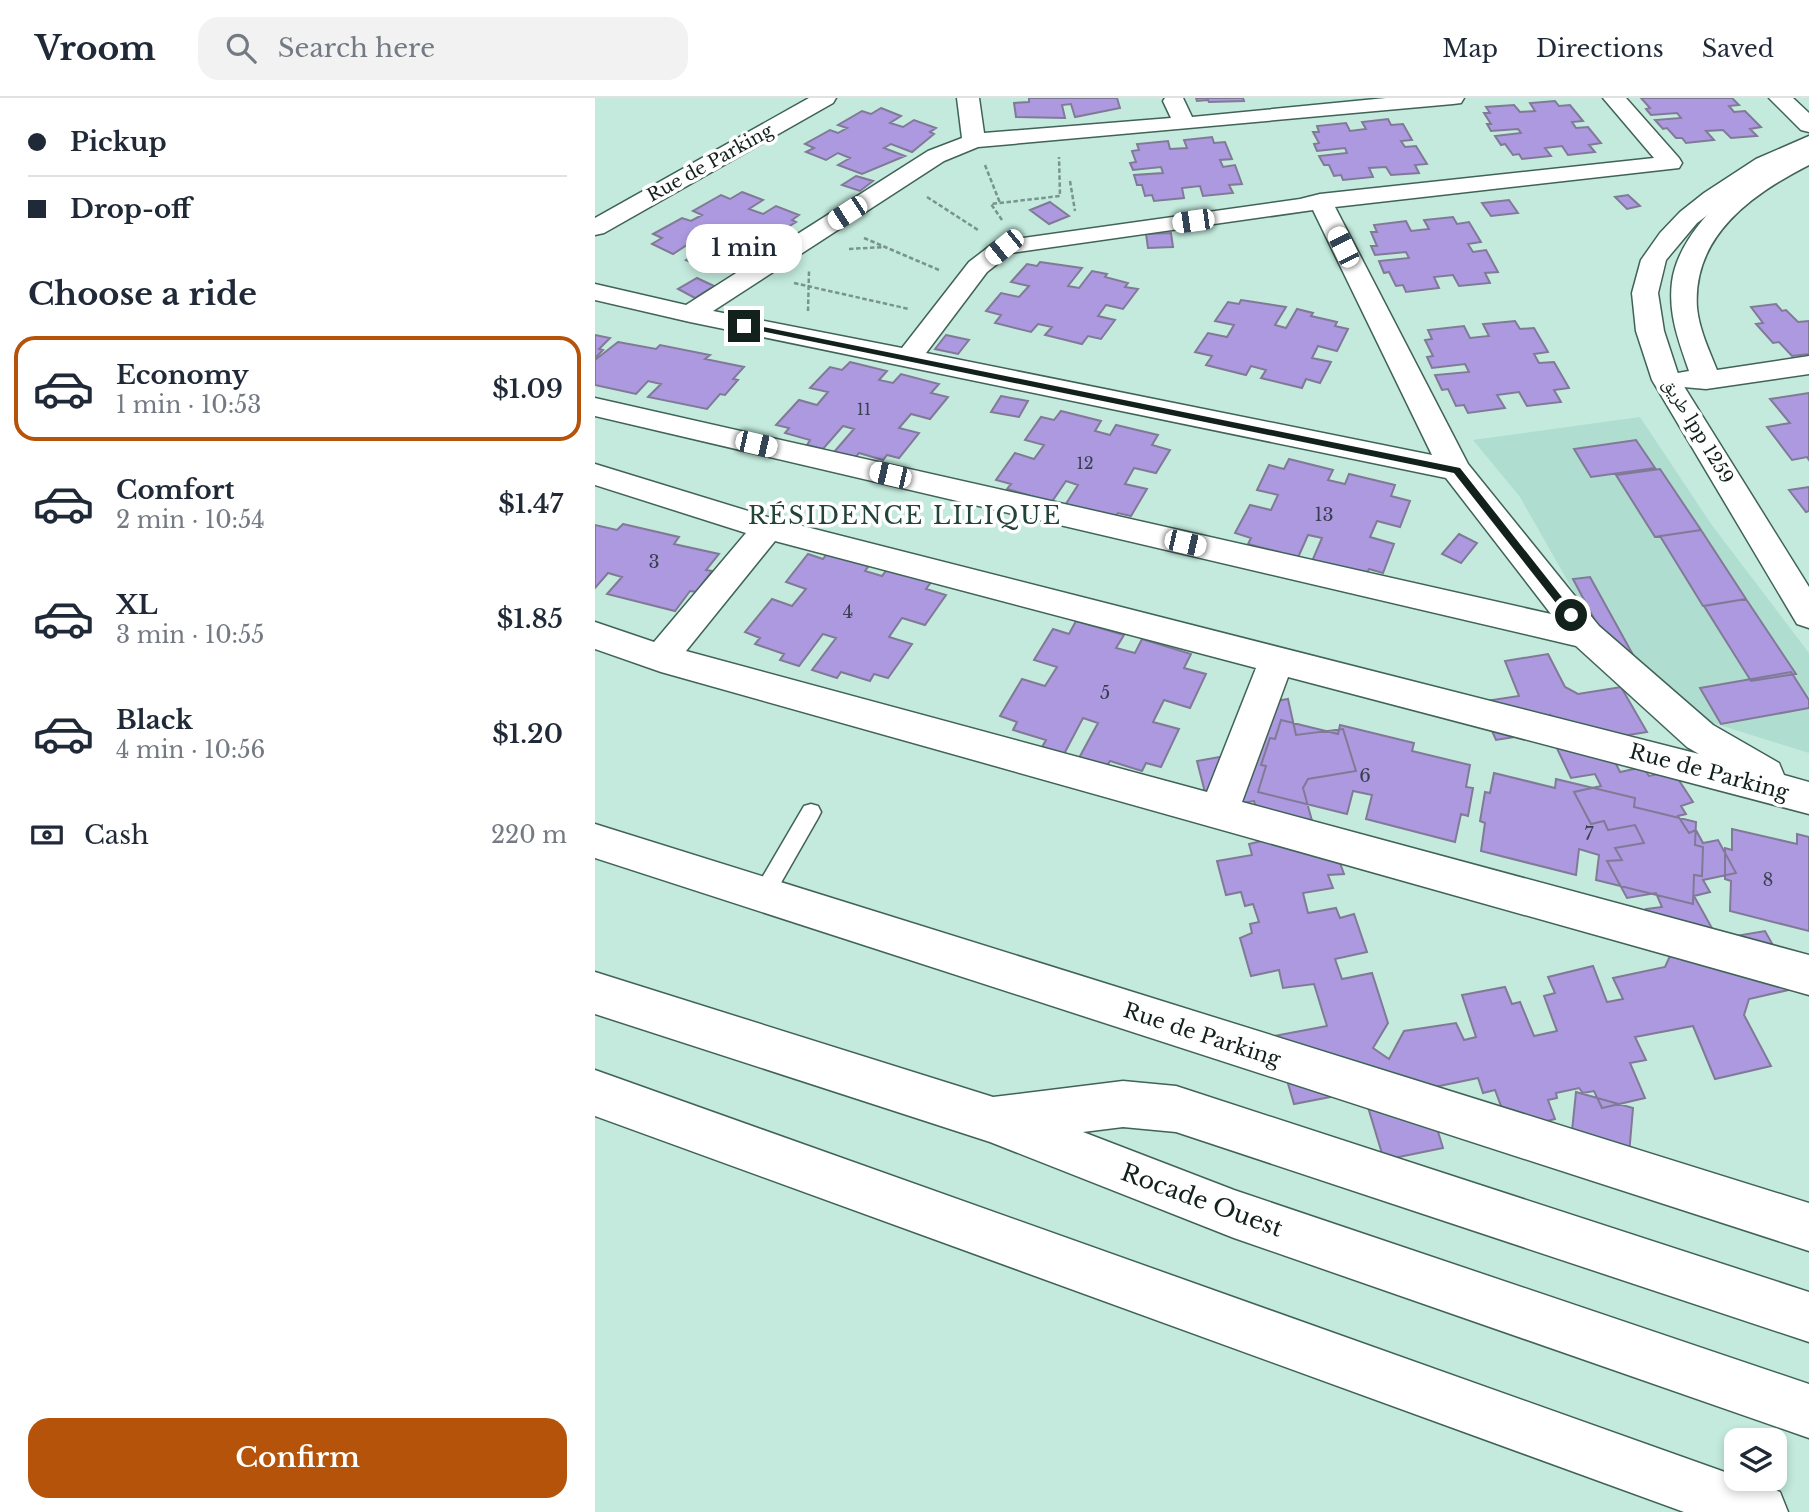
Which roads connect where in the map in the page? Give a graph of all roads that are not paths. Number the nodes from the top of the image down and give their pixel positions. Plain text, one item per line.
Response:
1 (825, 98) edge
2 (968, 98) edge
3 (1173, 98) edge
4 (1453, 98) edge
5 (1613, 98) edge
6 (1780, 98) edge
7 (1184, 124) junction
8 (1809, 125) edge
9 (974, 141) junction
10 (1809, 143) edge
11 (1809, 156) edge
12 (1320, 201) junction
13 (595, 228) edge
14 (595, 292) edge
15 (690, 314) junction
16 (908, 359) junction
17 (1809, 365) edge
18 (1666, 380) junction
19 (1706, 380) junction
20 (595, 407) edge
21 (1457, 470) junction
22 (595, 474) edge
23 (768, 528) junction
24 (1809, 615) edge
25 (595, 635) edge
26 (1587, 635) junction
27 (661, 658) junction
28 (1277, 660) junction
29 (1809, 798) edge
30 (811, 812) dead end
31 (1219, 812) junction
32 (595, 841) edge
33 (763, 895) junction
34 (1809, 975) edge
35 (595, 993) edge
36 (595, 1093) edge
37 (990, 1119) junction
38 (1809, 1227) edge
39 (1809, 1317) edge
40 (1809, 1411) edge
41 (1760, 1512) edge

1 - 13 main road, Rue de Parking
2 - 9 main road
3 - 7 main road
4 - 7 main road
5 - 12 main road
6 - 8 main road
7 - 9 main road
9 - 15 main road
10 - 18 main road, طريق lpp 1259
11 - 19 main road
12 - 16 main road
12 - 21 main road
14 - 15 main road
15 - 16 main road
16 - 21 main road
17 - 19 main road
18 - 19 main road
18 - 24 main road, طريق lpp 1259
20 - 26 main road
21 - 26 main road
22 - 23 main road, Rue de Parking
23 - 27 main road
23 - 28 main road, Rue de Parking
25 - 27 main road
26 - 29 main road
27 - 31 main road
28 - 29 main road, Rue de Parking
28 - 31 main road
30 - 33 lane
31 - 34 main road
32 - 33 main road, Rue de Parking
33 - 38 main road, Rue de Parking
35 - 37 main road, Rocade Ouest
36 - 41 main road
37 - 39 main road
37 - 40 main road, Rocade Ouest

